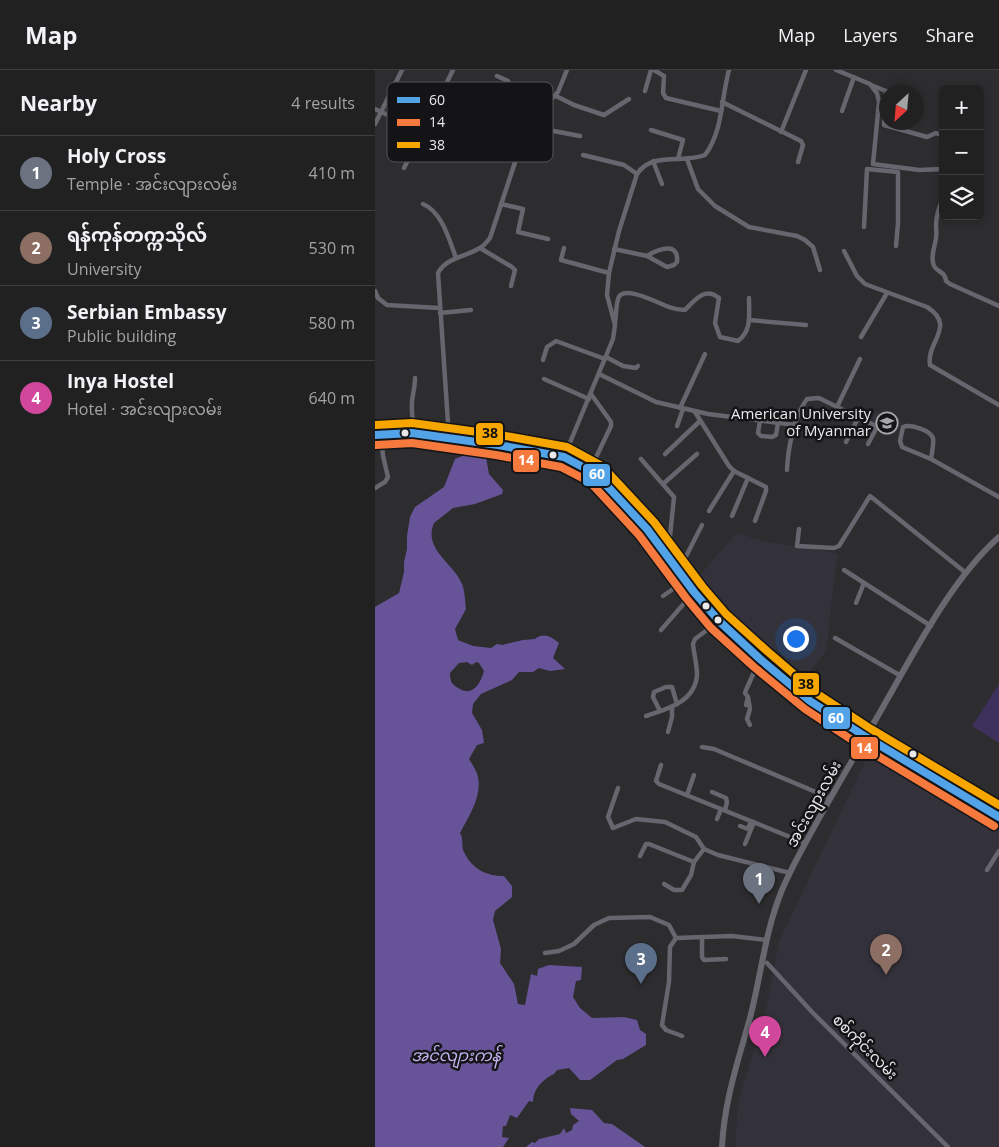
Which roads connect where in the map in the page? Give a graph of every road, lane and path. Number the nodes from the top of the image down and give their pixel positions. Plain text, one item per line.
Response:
1 (402, 70) edge
2 (453, 70) edge
3 (567, 70) edge
4 (653, 70) edge
5 (729, 70) edge
6 (806, 70) edge
7 (836, 70) edge
8 (497, 76) dead end
9 (854, 78) junction
10 (396, 82) edge
11 (447, 82) edge
12 (510, 82) edge
13 (870, 84) junction
14 (645, 91) dead end
15 (555, 96) joint
16 (629, 99) dead end
17 (387, 100) edge
18 (722, 102) junction
19 (375, 109) edge
20 (721, 111) junction
21 (842, 111) dead end
22 (381, 112) junction
23 (387, 115) edge
24 (375, 124) edge
25 (651, 130) dead end
26 (553, 131) edge
27 (781, 132) junction
28 (939, 134) edge
29 (580, 136) dead end
30 (583, 155) dead end
31 (678, 159) junction
32 (687, 160) junction
33 (653, 161) junction
34 (406, 162) edge
35 (514, 162) edge
36 (798, 162) dead end
37 (873, 164) junction
38 (403, 168) dead end
39 (870, 170) junction
40 (939, 170) edge
41 (637, 174) junction
42 (661, 184) dead end
43 (423, 204) dead end
44 (501, 204) junction
45 (939, 208) edge
46 (864, 227) dead end
47 (548, 239) dead end
48 (896, 246) dead end
49 (480, 248) junction
50 (564, 248) dead end
51 (614, 249) junction
52 (844, 251) dead end
53 (647, 256) junction
54 (456, 258) junction
55 (820, 270) dead end
56 (609, 273) junction
57 (511, 286) dead end
58 (375, 292) edge
59 (887, 293) junction
60 (749, 298) dead end
61 (999, 306) edge
62 (439, 310) junction
63 (471, 310) dead end
64 (749, 320) junction
65 (615, 324) junction
66 (806, 325) dead end
67 (861, 337) dead end
68 (705, 354) dead end
69 (605, 358) junction
70 (860, 359) dead end
71 (543, 360) dead end
72 (638, 366) dead end
73 (599, 374) junction
74 (415, 378) dead end
75 (545, 379) dead end
76 (590, 396) junction
77 (999, 405) edge
78 (837, 407) junction
79 (682, 408) junction
80 (695, 412) junction
81 (858, 418) junction
82 (700, 421) junction
83 (760, 421) junction
84 (778, 423) junction
85 (795, 425) junction
86 (677, 426) dead end
87 (877, 427) junction
88 (886, 432) dead end
89 (415, 434) junction
90 (378, 435) edge
91 (449, 438) junction
92 (846, 442) dead end
93 (868, 444) dead end
94 (665, 454) dead end
95 (697, 454) dead end
96 (564, 457) junction
97 (641, 459) dead end
98 (931, 459) junction
99 (589, 470) junction
100 (787, 470) dead end
101 (734, 471) junction
102 (748, 478) junction
103 (663, 484) junction
104 (375, 488) edge
105 (999, 497) edge
106 (709, 511) dead end
107 (732, 516) dead end
108 (755, 521) dead end
109 (702, 525) dead end
110 (799, 529) dead end
111 (999, 537) edge
112 (668, 556) junction
113 (679, 570) junction
114 (844, 570) dead end
115 (966, 574) junction
116 (686, 580) junction
117 (864, 583) junction
118 (694, 592) junction
119 (663, 596) dead end
120 (857, 603) dead end
121 (719, 622) junction
122 (931, 626) junction
123 (661, 630) dead end
124 (835, 638) dead end
125 (760, 659) junction
126 (901, 676) junction
127 (748, 698) junction
128 (677, 704) junction
129 (745, 705) dead end
130 (672, 707) junction
131 (660, 712) junction
132 (646, 716) dead end
133 (750, 726) dead end
134 (849, 726) junction
135 (668, 732) dead end
136 (866, 737) junction
137 (702, 747) dead end
138 (857, 753) junction
139 (661, 765) dead end
140 (694, 775) dead end
141 (618, 788) dead end
142 (712, 792) dead end
143 (687, 795) junction
144 (830, 798) junction
145 (723, 810) junction
146 (999, 817) edge
147 (717, 819) dead end
148 (753, 822) junction
149 (740, 826) dead end
150 (805, 843) junction
151 (745, 844) dead end
152 (705, 850) junction
153 (999, 851) edge
154 (640, 856) dead end
155 (694, 862) junction
156 (987, 870) dead end
157 (790, 873) junction
158 (664, 884) dead end
159 (701, 937) junction
160 (676, 938) junction
161 (767, 940) junction
162 (545, 953) dead end
163 (726, 959) dead end
164 (767, 963) dead end
165 (682, 1036) dead end
166 (722, 1147) edge
167 (948, 1147) edge

1 - 10 street
2 - 11 street
3 - 15 street
4 - 14 street
4 - 20 street
5 - 18 street
6 - 27 street
7 - 9 street
8 - 12 street
9 - 13 street
9 - 21 street
13 - 28 street
13 - 37 street
15 - 16 street
17 - 22 street
18 - 20 street
18 - 27 street
19 - 22 street
20 - 32 street
22 - 23 street
22 - 24 street
25 - 31 street
26 - 29 street
27 - 36 street
30 - 41 street
31 - 32 street
31 - 33 street
32 - 55 street
33 - 41 street
33 - 42 street
34 - 38 street
35 - 44 street
37 - 39 street
37 - 40 street
39 - 46 street
39 - 48 street
41 - 51 street
43 - 54 street
44 - 47 street
44 - 49 street
45 - 61 street
49 - 54 street
49 - 57 street
50 - 56 street
51 - 53 street
51 - 56 street
52 - 59 street
53 - 53 street
54 - 62 street
56 - 65 street
58 - 62 street
59 - 67 street
59 - 77 street
60 - 64 street
62 - 63 street
62 - 91 street
64 - 65 street
64 - 66 street
65 - 69 street
68 - 79 street
69 - 71 street
69 - 72 street
69 - 73 street
70 - 78 street
73 - 76 street
73 - 79 street
74 - 89 street
75 - 76 street
76 - 96 street
76 - 99 street
78 - 81 street
78 - 85 street
79 - 80 street
79 - 86 street
80 - 82 street
80 - 83 street
81 - 87 street
81 - 92 street
82 - 94 street
82 - 101 street
83 - 84 street
83 - 84 street
84 - 85 street
85 - 100 street
87 - 88 street
87 - 93 street
89 - 90 main road
89 - 91 main road
90 - 104 street
91 - 96 main road
95 - 103 street
96 - 99 main road
97 - 103 street
98 - 98 street
98 - 105 street
99 - 112 main road
101 - 102 street
101 - 106 street
102 - 107 street
102 - 108 street
103 - 112 street
109 - 113 street
110 - 115 street
111 - 115 main road, အင်းလျားလမ်း
112 - 113 main road
113 - 116 main road
114 - 117 street
115 - 122 main road, အင်းလျားလမ်း
116 - 118 main road
116 - 119 street
117 - 120 street
117 - 122 street
118 - 121 main road
118 - 123 street
121 - 125 main road
121 - 128 street
122 - 126 main road, အင်းလျားလမ်း
124 - 126 street
125 - 127 street
125 - 134 main road
126 - 136 main road, အင်းလျားလမ်း
127 - 129 street
127 - 133 street
128 - 130 street
128 - 131 street
130 - 131 street
130 - 135 street
131 - 132 street
134 - 136 main road
134 - 138 main road
136 - 138 main road, အင်းလျားလမ်း
136 - 146 main road
137 - 144 street
138 - 144 main road, အင်းလျားလမ်း
139 - 143 street
140 - 143 street
141 - 152 street
142 - 145 street
143 - 145 street
144 - 150 main road, အင်းလျားလမ်း
145 - 147 street
145 - 148 street
148 - 149 street
148 - 150 street
148 - 151 street
150 - 157 main road, အင်းလျားလမ်း
152 - 155 street
152 - 157 street
153 - 156 street
154 - 155 street
155 - 158 street
157 - 161 main road, အင်းလျားလမ်း
159 - 160 street
159 - 161 street
159 - 163 street
160 - 162 street
160 - 165 street
161 - 166 main road, အင်းလျားလမ်း
164 - 167 street, စစ်ကိုင်းလမ်း

